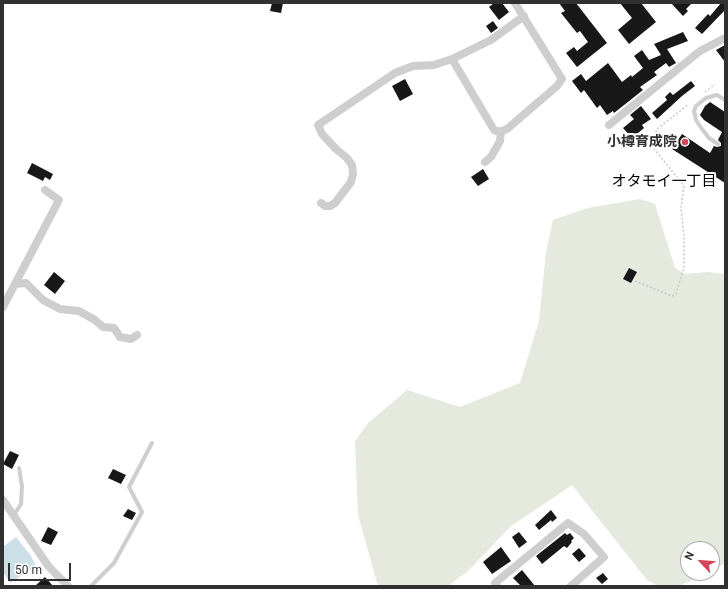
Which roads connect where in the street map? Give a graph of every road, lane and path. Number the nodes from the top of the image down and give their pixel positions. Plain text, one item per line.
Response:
1 (515, 3) edge
2 (524, 16) junction
3 (725, 38) edge
4 (452, 59) junction
5 (715, 84) dead end
6 (703, 93) dead end
7 (725, 100) edge
8 (691, 102) dead end
9 (609, 125) dead end
10 (501, 131) junction
11 (718, 144) dead end
12 (485, 162) dead end
13 (45, 190) dead end
14 (321, 203) dead end
15 (635, 281) dead end
16 (15, 284) junction
17 (3, 307) edge
18 (137, 335) dead end
19 (152, 443) dead end
20 (19, 468) dead end
21 (3, 500) edge
22 (14, 515) junction
23 (68, 586) edge
24 (91, 586) edge
25 (497, 586) edge
26 (571, 586) edge

1 - 2 street
2 - 4 street
2 - 10 street
3 - 9 street
4 - 10 street
4 - 14 street
5 - 6 path
7 - 11 lane
8 - 15 path
10 - 12 street
13 - 16 street
16 - 17 street
16 - 18 street
19 - 24 lane
20 - 22 lane
21 - 22 street
22 - 23 street
25 - 26 street

